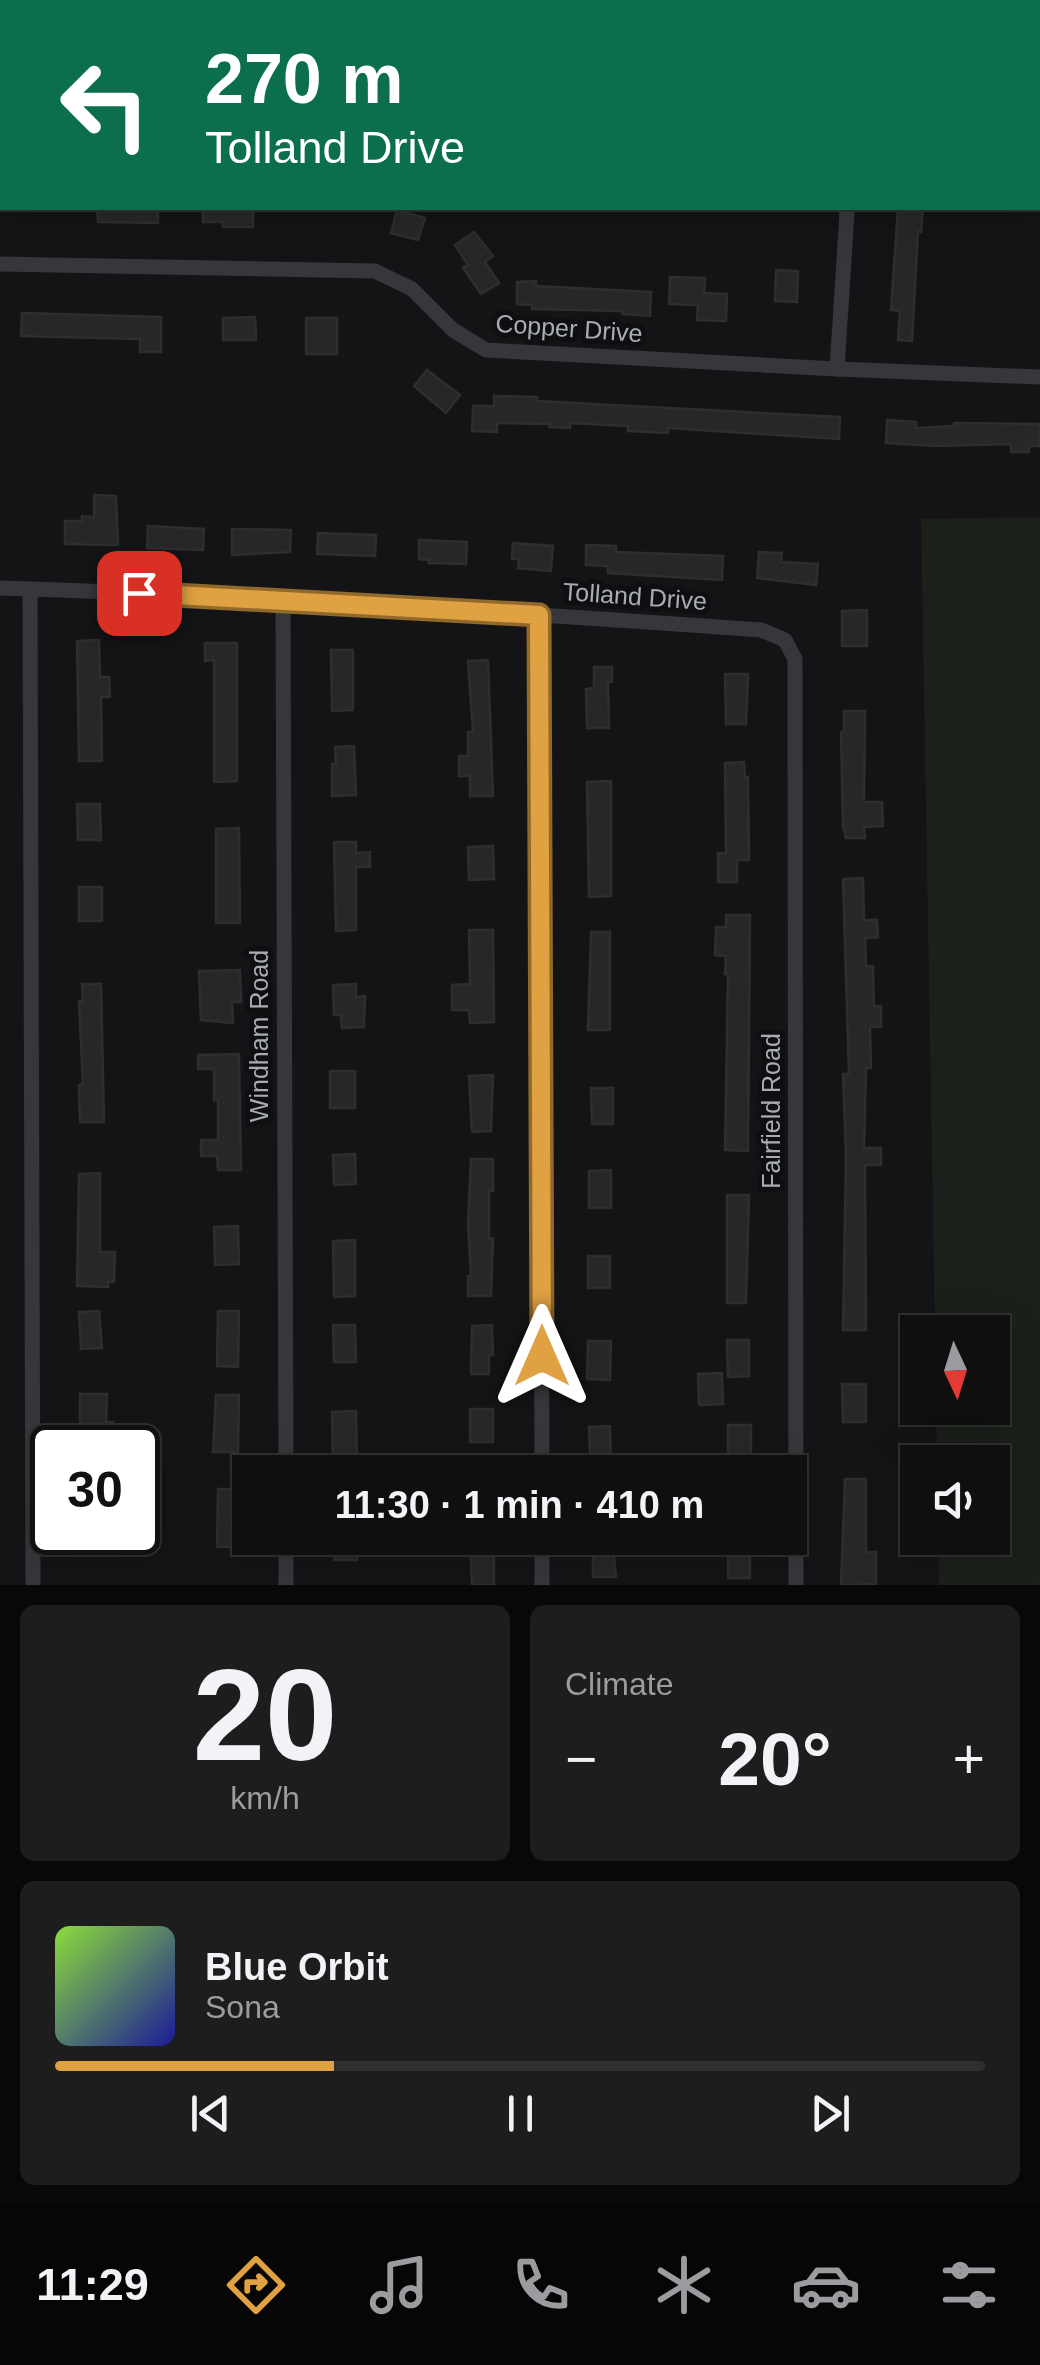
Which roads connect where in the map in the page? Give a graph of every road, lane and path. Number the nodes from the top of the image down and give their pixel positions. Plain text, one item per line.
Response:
1 (846, 210) edge
2 (0, 264) edge
3 (837, 370) junction
4 (1040, 377) edge
5 (0, 588) edge
6 (30, 589) junction
7 (283, 599) junction
8 (539, 615) junction
9 (785, 640) joint
10 (286, 1455) edge
11 (542, 1455) edge
12 (286, 1555) edge
13 (542, 1555) edge
14 (33, 1585) edge
15 (286, 1585) edge
16 (542, 1585) edge
17 (796, 1585) edge

1 - 3 street
2 - 3 street, Copper Drive
3 - 4 street, Copper Drive
5 - 6 street, Tolland Drive
6 - 7 street, Tolland Drive
6 - 14 street
7 - 8 street, Tolland Drive
7 - 10 street, Windham Road
8 - 9 street, Tolland Drive
8 - 11 street
9 - 17 street, Fairfield Road
12 - 15 street
13 - 16 street

